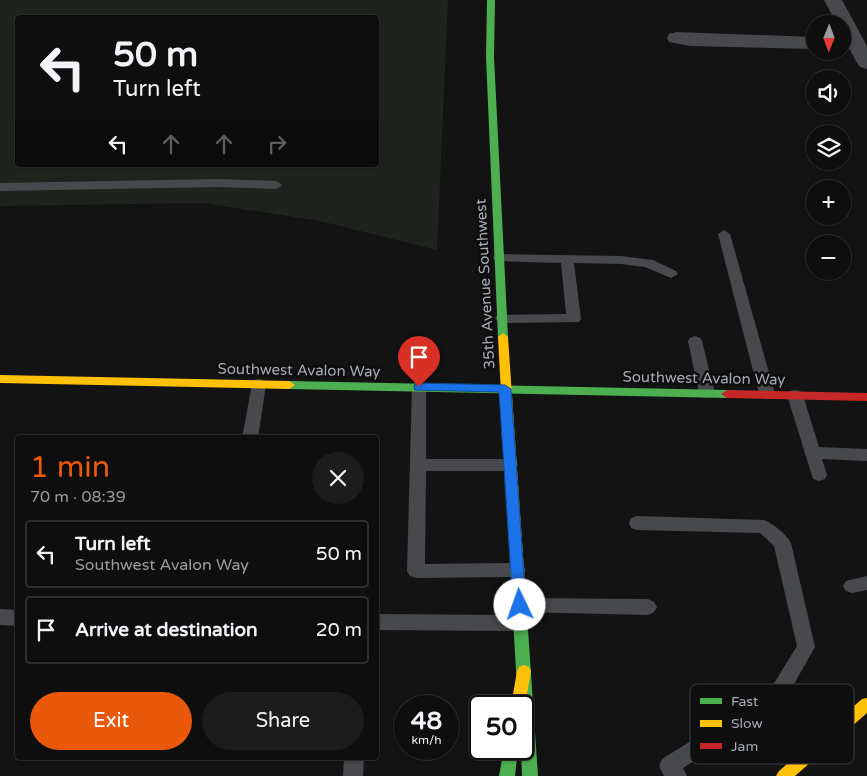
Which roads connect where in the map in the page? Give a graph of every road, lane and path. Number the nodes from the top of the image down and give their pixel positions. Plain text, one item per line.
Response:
1 (491, 0) edge
2 (833, 0) edge
3 (676, 38) dead end
4 (806, 43) edge
5 (856, 45) edge
6 (867, 62) edge
7 (276, 185) dead end
8 (0, 187) edge
9 (724, 234) dead end
10 (500, 258) junction
11 (567, 259) junction
12 (671, 274) dead end
13 (502, 318) junction
14 (695, 341) dead end
15 (0, 379) edge
16 (259, 384) junction
17 (419, 387) junction
18 (505, 389) junction
19 (706, 393) junction
20 (767, 394) junction
21 (795, 395) junction
22 (867, 397) edge
23 (250, 435) edge
24 (813, 454) junction
25 (867, 455) edge
26 (418, 465) junction
27 (510, 465) junction
28 (819, 475) dead end
29 (637, 523) dead end
30 (518, 570) junction
31 (648, 607) dead end
32 (520, 614) junction
33 (0, 617) edge
34 (15, 618) edge
35 (379, 622) edge
36 (524, 671) junction
37 (784, 684) edge
38 (520, 695) edge
39 (867, 704) edge
40 (854, 715) edge
41 (690, 759) edge
42 (354, 760) edge
43 (509, 760) edge
44 (798, 764) edge
45 (673, 771) edge
46 (353, 776) edge
47 (507, 776) edge
48 (530, 776) edge
49 (784, 776) edge

1 - 10 main road, 35th Avenue Southwest
2 - 5 street
3 - 4 street
5 - 6 street
7 - 8 lane
9 - 20 lane
10 - 11 lane
10 - 13 main road, 35th Avenue Southwest
11 - 12 lane
11 - 13 lane
13 - 18 main road, 35th Avenue Southwest
14 - 19 lane
15 - 16 main road, Southwest Avalon Way
16 - 17 main road, Southwest Avalon Way
16 - 23 lane
17 - 18 main road, Southwest Avalon Way
17 - 26 lane
18 - 19 main road, Southwest Avalon Way
18 - 27 main road, 35th Avenue Southwest
19 - 20 main road, Southwest Avalon Way
20 - 21 main road, Southwest Avalon Way
21 - 22 main road, Southwest Avalon Way
21 - 24 lane
24 - 25 lane
24 - 28 lane
26 - 27 lane
26 - 30 lane
27 - 30 main road, 35th Avenue Southwest
29 - 37 lane
30 - 32 main road, 35th Avenue Southwest
31 - 32 lane
32 - 35 lane
32 - 36 main road, 35th Avenue Southwest
33 - 34 lane
36 - 38 main road
36 - 48 main road, 35th Avenue Southwest
39 - 40 main road
41 - 45 lane
42 - 46 lane
43 - 47 main road
44 - 49 main road

